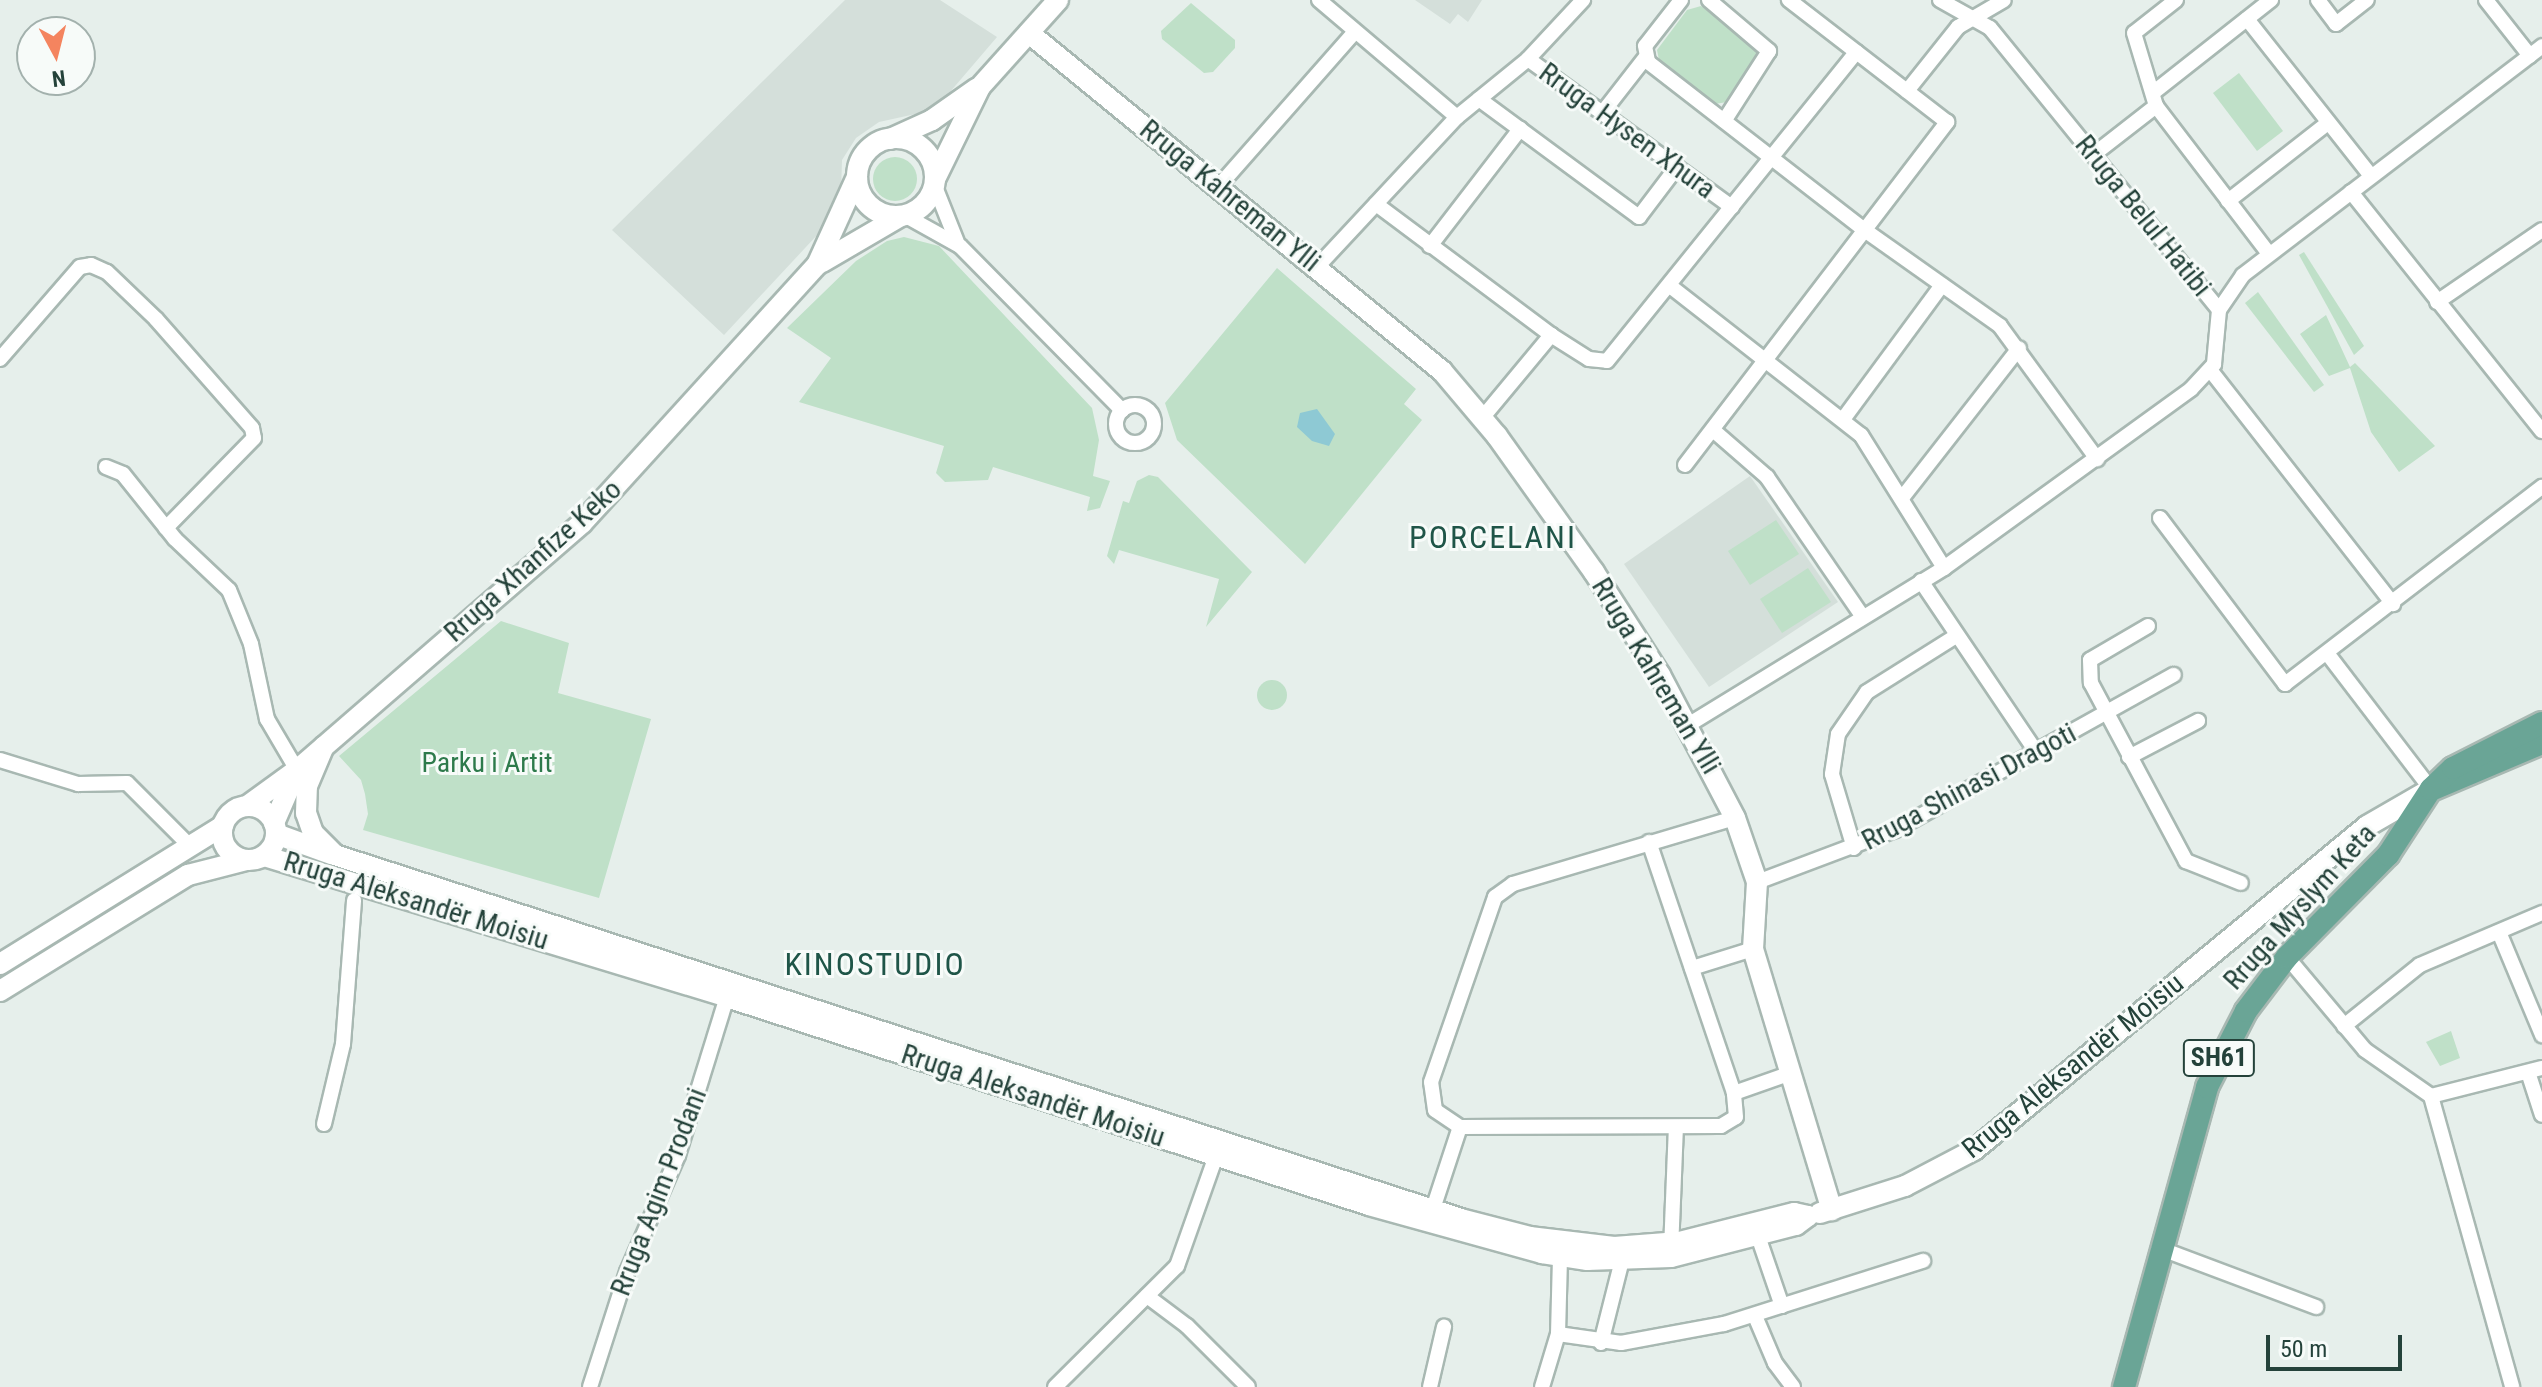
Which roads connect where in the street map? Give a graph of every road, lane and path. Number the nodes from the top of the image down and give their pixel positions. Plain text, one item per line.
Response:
1 (1058, 0) edge
2 (1319, 0) edge
3 (1583, 0) edge
4 (1681, 0) edge
5 (1709, 0) edge
6 (1789, 0) edge
7 (1940, 0) edge
8 (2004, 0) edge
9 (2176, 0) edge
10 (2271, 0) edge
11 (2318, 0) edge
12 (2367, 0) edge
13 (2486, 0) edge
14 (1971, 19) junction
15 (2247, 19) junction
16 (1355, 32) junction
17 (1029, 33) junction
18 (2536, 51) edge
19 (1856, 52) junction
20 (1645, 58) junction
21 (1528, 59) junction
22 (980, 87) junction
23 (1907, 91) junction
24 (1479, 99) junction
25 (2155, 99) junction
26 (1603, 112) junction
27 (1457, 117) junction
28 (1724, 121) junction
29 (2328, 123) junction
30 (1520, 129) junction
31 (890, 139) junction
32 (2093, 155) junction
33 (1771, 158) junction
34 (1677, 167) junction
35 (2371, 176) junction
36 (857, 177) junction
37 (935, 181) junction
38 (1219, 186) junction
39 (2351, 192) junction
40 (2228, 201) junction
41 (1376, 204) junction
42 (1732, 207) junction
43 (902, 216) junction
44 (2542, 230) edge
45 (1866, 231) junction
46 (960, 246) junction
47 (1430, 246) junction
48 (2269, 254) junction
49 (817, 265) junction
50 (1318, 266) junction
51 (1942, 285) junction
52 (1670, 286) junction
53 (2437, 302) junction
54 (2219, 310) junction
55 (1551, 335) junction
56 (2019, 348) junction
57 (0, 359) edge
58 (1767, 361) junction
59 (2211, 371) junction
60 (1122, 410) dead end
61 (1483, 417) junction
62 (1844, 418) junction
63 (1713, 430) junction
64 (2542, 431) edge
65 (2097, 459) junction
66 (1685, 465) dead end
67 (106, 467) dead end
68 (2542, 487) edge
69 (1902, 498) junction
70 (2160, 518) dead end
71 (166, 528) junction
72 (1944, 568) junction
73 (1921, 581) junction
74 (2393, 604) junction
75 (1862, 616) junction
76 (2148, 626) dead end
77 (1956, 636) junction
78 (2327, 653) junction
79 (2174, 675) dead end
80 (2107, 713) junction
81 (2198, 721) dead end
82 (2542, 723) edge
83 (1688, 725) junction
84 (2542, 743) edge
85 (324, 746) junction
86 (2037, 753) junction
87 (2129, 757) junction
88 (0, 760) edge
89 (297, 770) junction
90 (2431, 789) junction
91 (247, 806) junction
92 (1735, 818) junction
93 (223, 826) junction
94 (275, 828) junction
95 (1649, 842) junction
96 (191, 847) junction
97 (1854, 848) junction
98 (335, 855) junction
99 (256, 858) junction
100 (1757, 882) junction
101 (2241, 883) dead end
102 (354, 900) dead end
103 (2542, 913) edge
104 (2499, 932) junction
105 (1753, 949) junction
106 (2287, 957) junction
107 (0, 964) edge
108 (1692, 968) junction
109 (0, 991) edge
110 (727, 997) junction
111 (2344, 1026) junction
112 (2542, 1035) edge
113 (2535, 1070) edge
114 (1791, 1073) junction
115 (1734, 1093) junction
116 (2431, 1096) junction
117 (2542, 1115) edge
118 (324, 1124) dead end
119 (1460, 1127) junction
120 (1676, 1127) junction
121 (1216, 1156) junction
122 (1832, 1210) junction
123 (1431, 1216) junction
124 (1808, 1216) junction
125 (1758, 1236) junction
126 (2159, 1248) junction
127 (1671, 1250) junction
128 (1560, 1257) junction
129 (1622, 1260) junction
130 (1923, 1261) dead end
131 (1147, 1296) junction
132 (1782, 1306) junction
133 (2316, 1307) dead end
134 (1755, 1316) junction
135 (1444, 1327) dead end
136 (1558, 1334) junction
137 (1601, 1343) junction
138 (2128, 1384) edge
139 (590, 1387) edge
140 (1055, 1387) edge
141 (1248, 1387) edge
142 (1430, 1387) edge
143 (1542, 1387) edge
144 (1793, 1387) edge
145 (2512, 1387) edge

1 - 17 main road
2 - 16 street
3 - 21 street
4 - 20 street
5 - 28 street
6 - 19 street
7 - 14 street, Rruga Belul Hatibi
8 - 14 street
9 - 25 street
10 - 15 street
11 - 12 street
13 - 18 street
14 - 23 street
14 - 32 street, Rruga Belul Hatibi
15 - 25 street
15 - 29 street
16 - 27 street
16 - 38 street
17 - 22 main road
17 - 38 main road, Rruga Kahreman Ylli
18 - 35 street, Rruga Belul Hatibi
19 - 23 street
19 - 33 street, Rruga Hysen Xhura
20 - 26 street
20 - 28 street
21 - 24 street, Rruga Hysen Xhura
21 - 26 street, Rruga Hysen Xhura
22 - 31 main road
22 - 37 main road
23 - 45 street
24 - 27 street, Rruga Hysen Xhura
24 - 30 street
25 - 32 street
25 - 40 street
26 - 34 street, Rruga Hysen Xhura
27 - 41 street, Rruga Hysen Xhura
28 - 33 street
29 - 35 street
29 - 40 street
30 - 34 street
30 - 47 street
31 - 36 main road
31 - 37 main road
32 - 54 street, Rruga Belul Hatibi
33 - 42 street, Rruga Hysen Xhura
33 - 45 street
34 - 42 street, Rruga Hysen Xhura
35 - 39 street, Rruga Belul Hatibi
36 - 43 main road
36 - 49 main road, Rruga Xhanfize Keko
37 - 43 main road
37 - 46 street
38 - 50 main road, Rruga Kahreman Ylli
39 - 48 street, Rruga Belul Hatibi
39 - 53 street
40 - 48 street
41 - 47 street
41 - 50 street, Rruga Hysen Xhura
42 - 52 street, Rruga Hysen Xhura
43 - 46 street
43 - 49 main road, Rruga Xhanfize Keko
44 - 53 street
45 - 51 street
45 - 58 street
46 - 60 street
47 - 55 street
48 - 54 street, Rruga Belul Hatibi
49 - 85 main road, Rruga Xhanfize Keko
50 - 61 main road, Rruga Kahreman Ylli
51 - 56 street
51 - 62 street
52 - 55 street, Rruga Hysen Xhura
52 - 58 street
53 - 64 street
54 - 59 street
55 - 61 street
56 - 65 street
56 - 69 street
57 - 71 street
58 - 62 street
58 - 63 street
59 - 65 street
59 - 74 street
61 - 83 main road, Rruga Kahreman Ylli
62 - 69 street
63 - 66 street
63 - 75 street
65 - 72 street
67 - 71 street
68 - 74 street
69 - 72 street
70 - 78 street
71 - 89 street
72 - 73 street
73 - 75 street
73 - 77 street
74 - 78 street
75 - 83 street
76 - 80 street
77 - 86 street
77 - 97 street
78 - 90 street
79 - 80 street, Rruga Shinasi Dragoti
80 - 86 street, Rruga Shinasi Dragoti
80 - 87 street
81 - 87 street
82 - 90 main road, Rruga Myslym Keta
83 - 92 main road, Rruga Kahreman Ylli
84 - 90 main road
85 - 89 main road, Rruga Xhanfize Keko
85 - 98 main road
86 - 97 street, Rruga Shinasi Dragoti
87 - 101 street
88 - 96 street
89 - 91 main road, Rruga Xhanfize Keko
89 - 94 main road
90 - 106 main road, Rruga Myslym Keta / SH61
90 - 122 main road, Rruga Aleksandër Moisiu
91 - 93 main road
91 - 94 main road
92 - 95 street
92 - 100 main road, Rruga Kahreman Ylli
93 - 96 main road
93 - 99 main road
94 - 98 main road, Rruga Aleksandër Moisiu
94 - 99 main road
95 - 108 street
95 - 119 street
96 - 107 main road
97 - 100 street, Rruga Shinasi Dragoti
98 - 123 main road, Rruga Aleksandër Moisiu
99 - 109 main road
99 - 110 main road, Rruga Aleksandër Moisiu
100 - 105 main road, Rruga Kahreman Ylli
102 - 118 street
103 - 104 street
104 - 111 street
104 - 112 street
105 - 108 street
105 - 114 main road, Rruga Kahreman Ylli
106 - 111 street
106 - 126 main road, Rruga Myslym Keta / SH61
108 - 115 street
110 - 121 main road, Rruga Aleksandër Moisiu
110 - 139 street, Rruga Agim Prodani
111 - 116 street
113 - 116 street
113 - 117 street
114 - 115 street
114 - 122 main road, Rruga Kahreman Ylli
115 - 120 street
116 - 145 street
119 - 120 street
119 - 123 street
120 - 127 street
121 - 123 main road, Rruga Aleksandër Moisiu
121 - 131 street
122 - 124 main road, Rruga Aleksandër Moisiu
123 - 127 main road, Rruga Aleksandër Moisiu
123 - 128 main road, Rruga Aleksandër Moisiu
124 - 125 main road, Rruga Aleksandër Moisiu
124 - 127 main road, Rruga Aleksandër Moisiu
125 - 127 main road, Rruga Aleksandër Moisiu
125 - 132 street
126 - 133 street
126 - 138 main road, Rruga Myslym Keta / SH61
127 - 129 main road, Rruga Aleksandër Moisiu
128 - 129 main road, Rruga Aleksandër Moisiu
128 - 136 street
129 - 137 street
130 - 132 street
131 - 140 street
131 - 141 street
132 - 134 street
134 - 137 street
134 - 144 street
135 - 142 street
136 - 137 street
136 - 143 street

